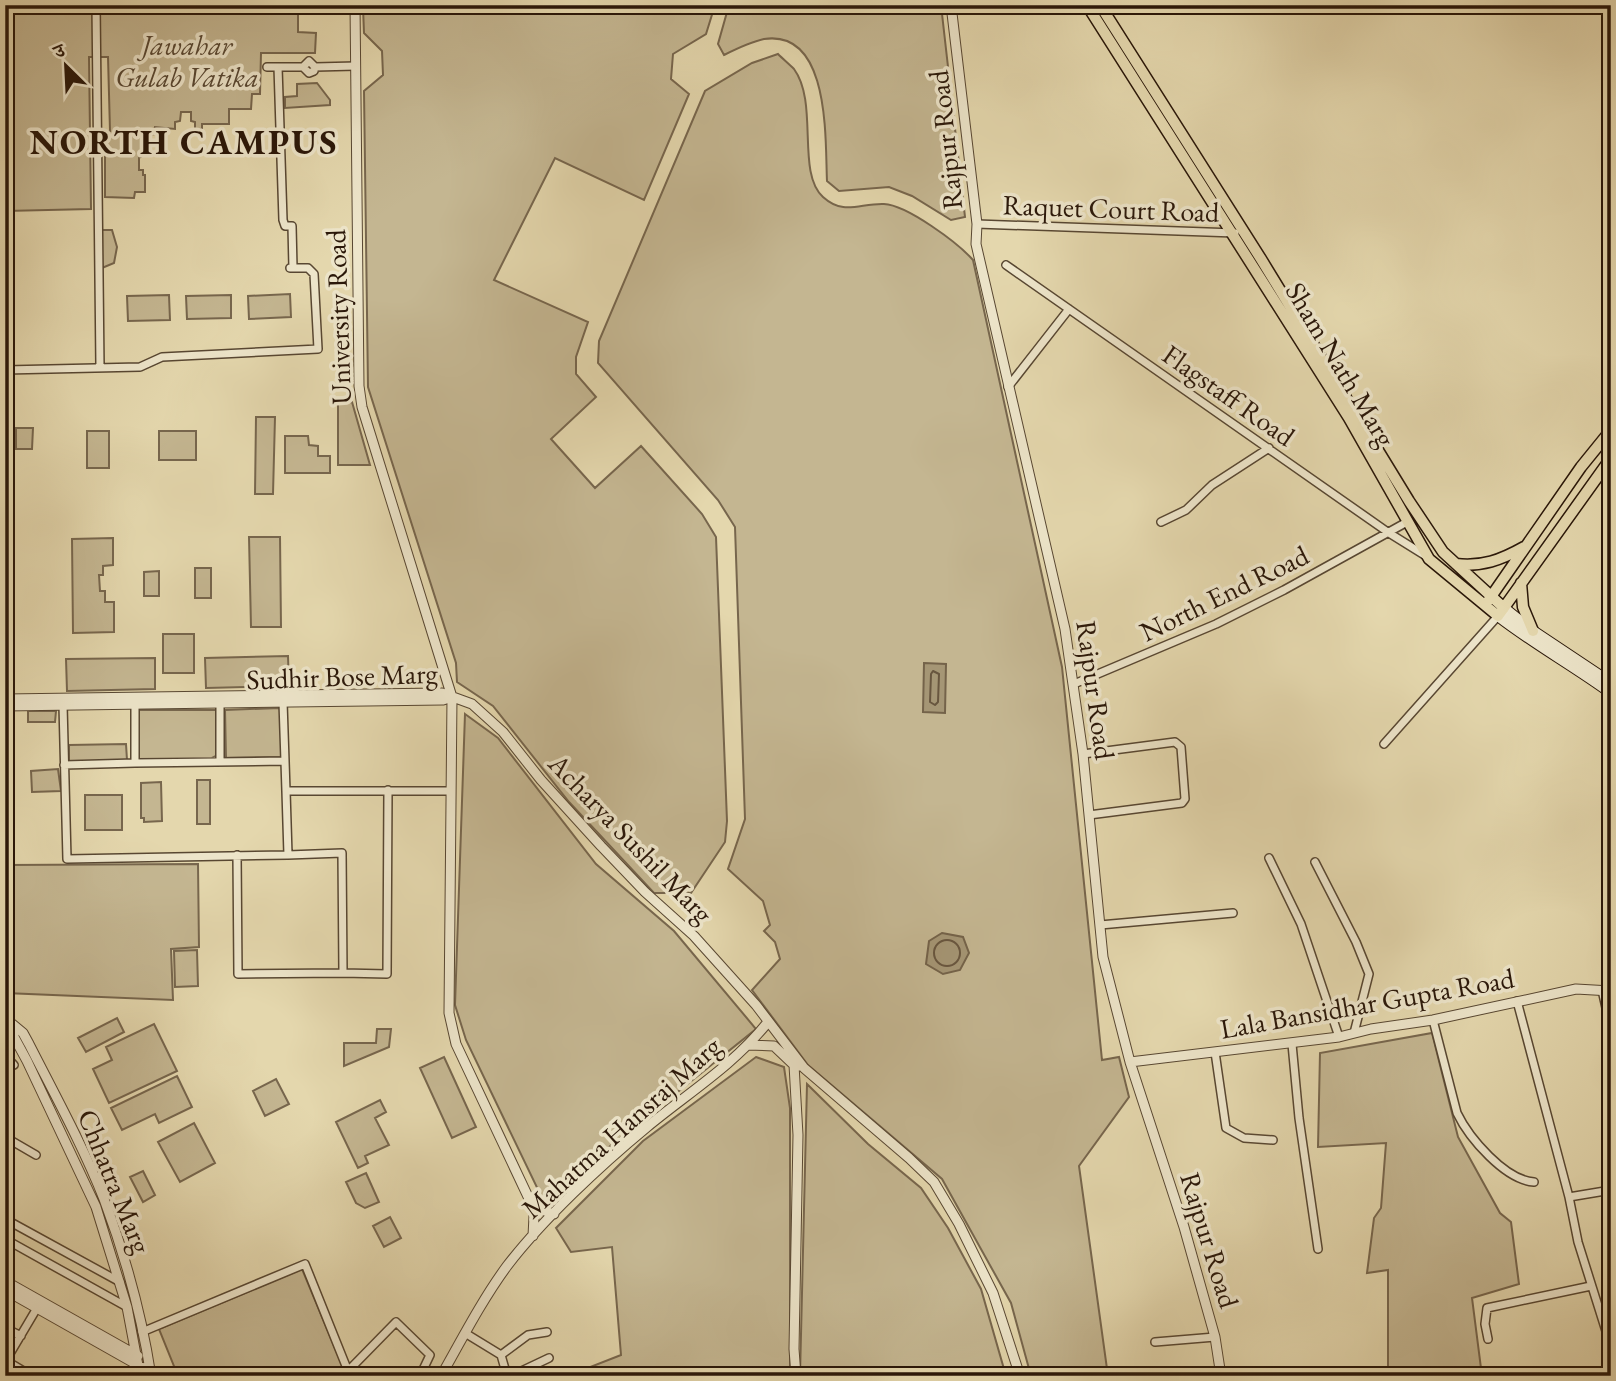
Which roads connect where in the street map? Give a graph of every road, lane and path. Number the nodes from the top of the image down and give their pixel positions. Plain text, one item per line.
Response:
1 (96, 5) edge
2 (355, 5) edge
3 (951, 5) edge
4 (1087, 5) edge
5 (1100, 5) edge
6 (356, 66) junction
7 (278, 67) junction
8 (267, 68) dead end
9 (977, 224) junction
10 (1238, 232) junction
11 (1006, 265) dead end
12 (1069, 309) junction
13 (100, 368) junction
14 (5, 369) edge
15 (1008, 388) junction
16 (1611, 430) edge
17 (1269, 449) junction
18 (1611, 458) edge
19 (1161, 522) dead end
20 (1407, 522) junction
21 (1389, 533) junction
22 (1527, 546) junction
23 (1429, 559) junction
24 (1456, 564) junction
25 (1521, 583) junction
26 (1488, 601) junction
27 (1501, 612) junction
28 (1533, 631) junction
29 (1611, 683) edge
30 (1074, 684) junction
31 (1611, 693) edge
32 (452, 697) junction
33 (5, 699) edge
34 (283, 702) junction
35 (220, 703) junction
36 (135, 704) junction
37 (5, 706) edge
38 (63, 708) junction
39 (1384, 744) dead end
40 (1083, 754) junction
41 (285, 761) junction
42 (220, 762) junction
43 (135, 764) junction
44 (64, 765) junction
45 (387, 790) junction
46 (286, 791) junction
47 (450, 791) junction
48 (1089, 815) junction
49 (237, 855) junction
50 (288, 855) junction
51 (1269, 858) dead end
52 (1315, 862) dead end
53 (1233, 914) dead end
54 (1100, 925) junction
55 (343, 973) junction
56 (1606, 990) edge
57 (1517, 1001) junction
58 (5, 1018) edge
59 (1433, 1020) junction
60 (768, 1022) junction
61 (5, 1029) edge
62 (1611, 1030) edge
63 (1354, 1033) junction
64 (1339, 1037) junction
65 (1292, 1044) junction
66 (748, 1045) junction
67 (1215, 1052) junction
68 (5, 1055) edge
69 (1130, 1062) junction
70 (14, 1065) dead end
71 (794, 1065) junction
72 (804, 1068) junction
73 (70, 1125) junction
74 (59, 1129) junction
75 (5, 1137) edge
76 (1273, 1140) dead end
77 (36, 1155) dead end
78 (1534, 1182) dead end
79 (1611, 1190) edge
80 (1569, 1197) junction
81 (531, 1203) junction
82 (554, 1214) junction
83 (5, 1219) edge
84 (533, 1236) junction
85 (5, 1239) edge
86 (1318, 1249) dead end
87 (5, 1281) edge
88 (120, 1282) junction
89 (1591, 1286) junction
90 (9, 1292) edge
91 (127, 1307) junction
92 (37, 1308) junction
93 (5, 1309) edge
94 (5, 1328) edge
95 (142, 1332) junction
96 (547, 1332) dead end
97 (465, 1333) junction
98 (21, 1336) junction
99 (1215, 1337) junction
100 (1488, 1339) dead end
101 (1155, 1342) dead end
102 (1611, 1347) edge
103 (501, 1355) junction
104 (137, 1356) junction
105 (549, 1358) dead end
106 (6, 1361) edge
107 (140, 1371) edge
108 (150, 1371) edge
109 (28, 1375) edge
110 (420, 1376) edge
111 (441, 1376) edge
112 (509, 1376) edge
113 (796, 1376) edge
114 (1020, 1376) edge
115 (1221, 1376) edge

1 - 13 street
2 - 6 street, University Road
3 - 9 street, Rajpur Road
4 - 10 main road, Sham Nath Marg
5 - 10 main road, Sham Nath Marg
6 - 7 street
6 - 32 street, University Road
7 - 8 street
7 - 13 street
9 - 10 street, Raquet Court Road
9 - 15 street, Rajpur Road
10 - 20 main road, Sham Nath Marg
10 - 24 main road, Sham Nath Marg
11 - 12 street, Flagstaff Road
12 - 15 street
12 - 17 street, Flagstaff Road
13 - 14 street
15 - 30 street, Rajpur Road
16 - 22 main road
17 - 19 street
17 - 21 street, Flagstaff Road
18 - 25 main road
20 - 21 street, North End Road
20 - 23 main road, Sham Nath Marg
21 - 23 street, Flagstaff Road
21 - 30 street, North End Road
22 - 24 main road
22 - 26 main road
23 - 26 main road, Sham Nath Marg
24 - 26 main road, Sham Nath Marg
25 - 27 main road
25 - 28 main road
26 - 27 main road, Sham Nath Marg
27 - 28 main road, Sham Nath Marg
27 - 31 main road, Sham Nath Marg
27 - 39 street
28 - 29 main road, Sham Nath Marg
30 - 40 street, Rajpur Road
32 - 33 street, Sudhir Bose Marg
32 - 34 street, Sudhir Bose Marg
32 - 47 street, University Road
32 - 60 street, Acharya Sushil Marg
34 - 35 street, Sudhir Bose Marg
34 - 41 street
35 - 36 street, Sudhir Bose Marg
35 - 42 street
36 - 38 street, Sudhir Bose Marg
36 - 43 street
37 - 38 street, Sudhir Bose Marg
38 - 44 street
40 - 48 street, Rajpur Road
40 - 48 street
41 - 42 street
41 - 46 street
42 - 43 street
43 - 44 street
44 - 49 street
45 - 46 street
45 - 47 street
45 - 55 street
46 - 50 street
47 - 81 street, University Road
48 - 54 street, Rajpur Road
49 - 50 street
49 - 55 street
50 - 55 street
51 - 64 street
52 - 63 street
53 - 54 street
54 - 69 street, Rajpur Road
56 - 57 street, Lala Bansidhar Gupta Road
56 - 62 street
57 - 59 street, Lala Bansidhar Gupta Road
57 - 80 street
58 - 73 street, Chhatra Marg
59 - 63 street, Lala Bansidhar Gupta Road
59 - 78 street
60 - 66 street, Mahatma Hansraj Marg
60 - 72 street, Acharya Sushil Marg
61 - 74 street, Chhatra Marg
63 - 64 street, Lala Bansidhar Gupta Road
64 - 65 street, Lala Bansidhar Gupta Road
65 - 67 street, Lala Bansidhar Gupta Road
65 - 86 street
66 - 71 street
66 - 82 street, Mahatma Hansraj Marg
67 - 69 street, Lala Bansidhar Gupta Road
67 - 76 street
68 - 70 street
69 - 99 street, Rajpur Road
71 - 72 street
71 - 113 street
72 - 114 street
73 - 74 street
73 - 95 street, Chhatra Marg
74 - 88 street, Chhatra Marg
75 - 77 street
79 - 80 street
80 - 89 street
81 - 82 street
81 - 84 street
82 - 84 street, Mahatma Hansraj Marg
83 - 88 street
84 - 97 street, Mahatma Hansraj Marg
85 - 91 street
87 - 104 street
88 - 91 street, Chhatra Marg
89 - 100 street
89 - 102 street
90 - 92 street
90 - 93 street
91 - 104 street, Chhatra Marg
92 - 98 street
92 - 107 street
94 - 98 street
95 - 108 street, Chhatra Marg
95 - 110 street
96 - 103 street
97 - 103 street
97 - 111 street, Mahatma Hansraj Marg
98 - 106 street
99 - 101 street
99 - 115 street, Rajpur Road
103 - 112 street
104 - 107 street, Chhatra Marg
104 - 108 street
105 - 112 street
106 - 109 street
107 - 108 street

